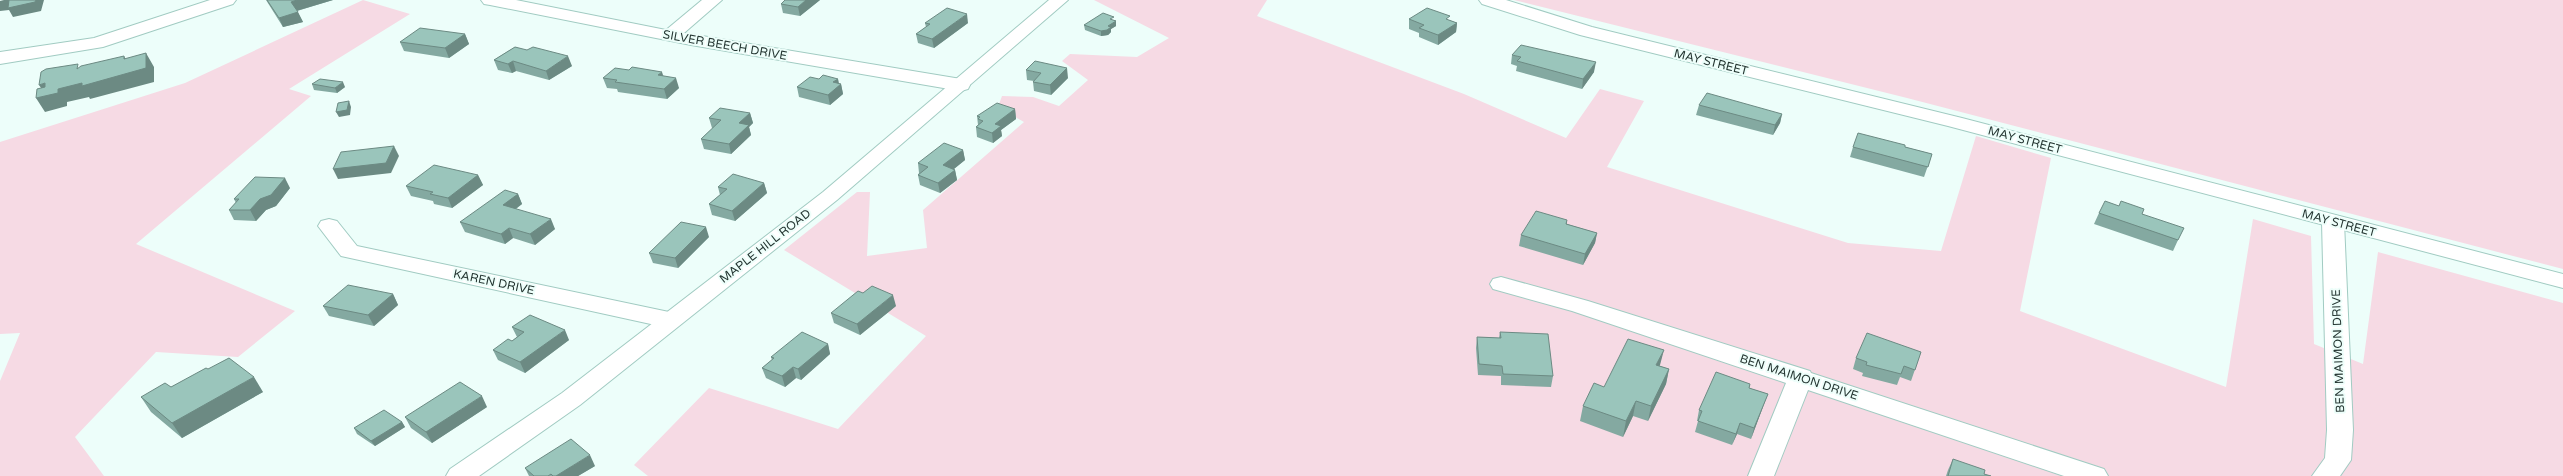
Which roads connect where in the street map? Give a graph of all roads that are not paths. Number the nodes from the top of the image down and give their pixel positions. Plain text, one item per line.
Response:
1 (227, 0) edge
2 (490, 0) edge
3 (713, 0) edge
4 (1059, 0) edge
5 (1488, 0) edge
6 (669, 36) junction
7 (0, 58) edge
8 (961, 85) junction
9 (2333, 222) junction
10 (329, 226) dead end
11 (2563, 281) edge
12 (1501, 284) dead end
13 (669, 320) junction
14 (1801, 377) junction
15 (459, 476) edge
16 (1761, 476) edge
17 (2095, 476) edge
18 (2325, 476) edge

1 - 7 street
2 - 6 street, SILVER BEECH DRIVE
3 - 6 street
4 - 8 street, MAPLE HILL ROAD
5 - 9 street, MAY STREET
6 - 8 street, SILVER BEECH DRIVE
8 - 13 street, MAPLE HILL ROAD
9 - 11 street, MAY STREET
9 - 18 street, BEN MAIMON DRIVE
10 - 13 street, KAREN DRIVE
12 - 14 street, BEN MAIMON DRIVE
13 - 15 street, MAPLE HILL ROAD
14 - 16 street
14 - 17 street, BEN MAIMON DRIVE

